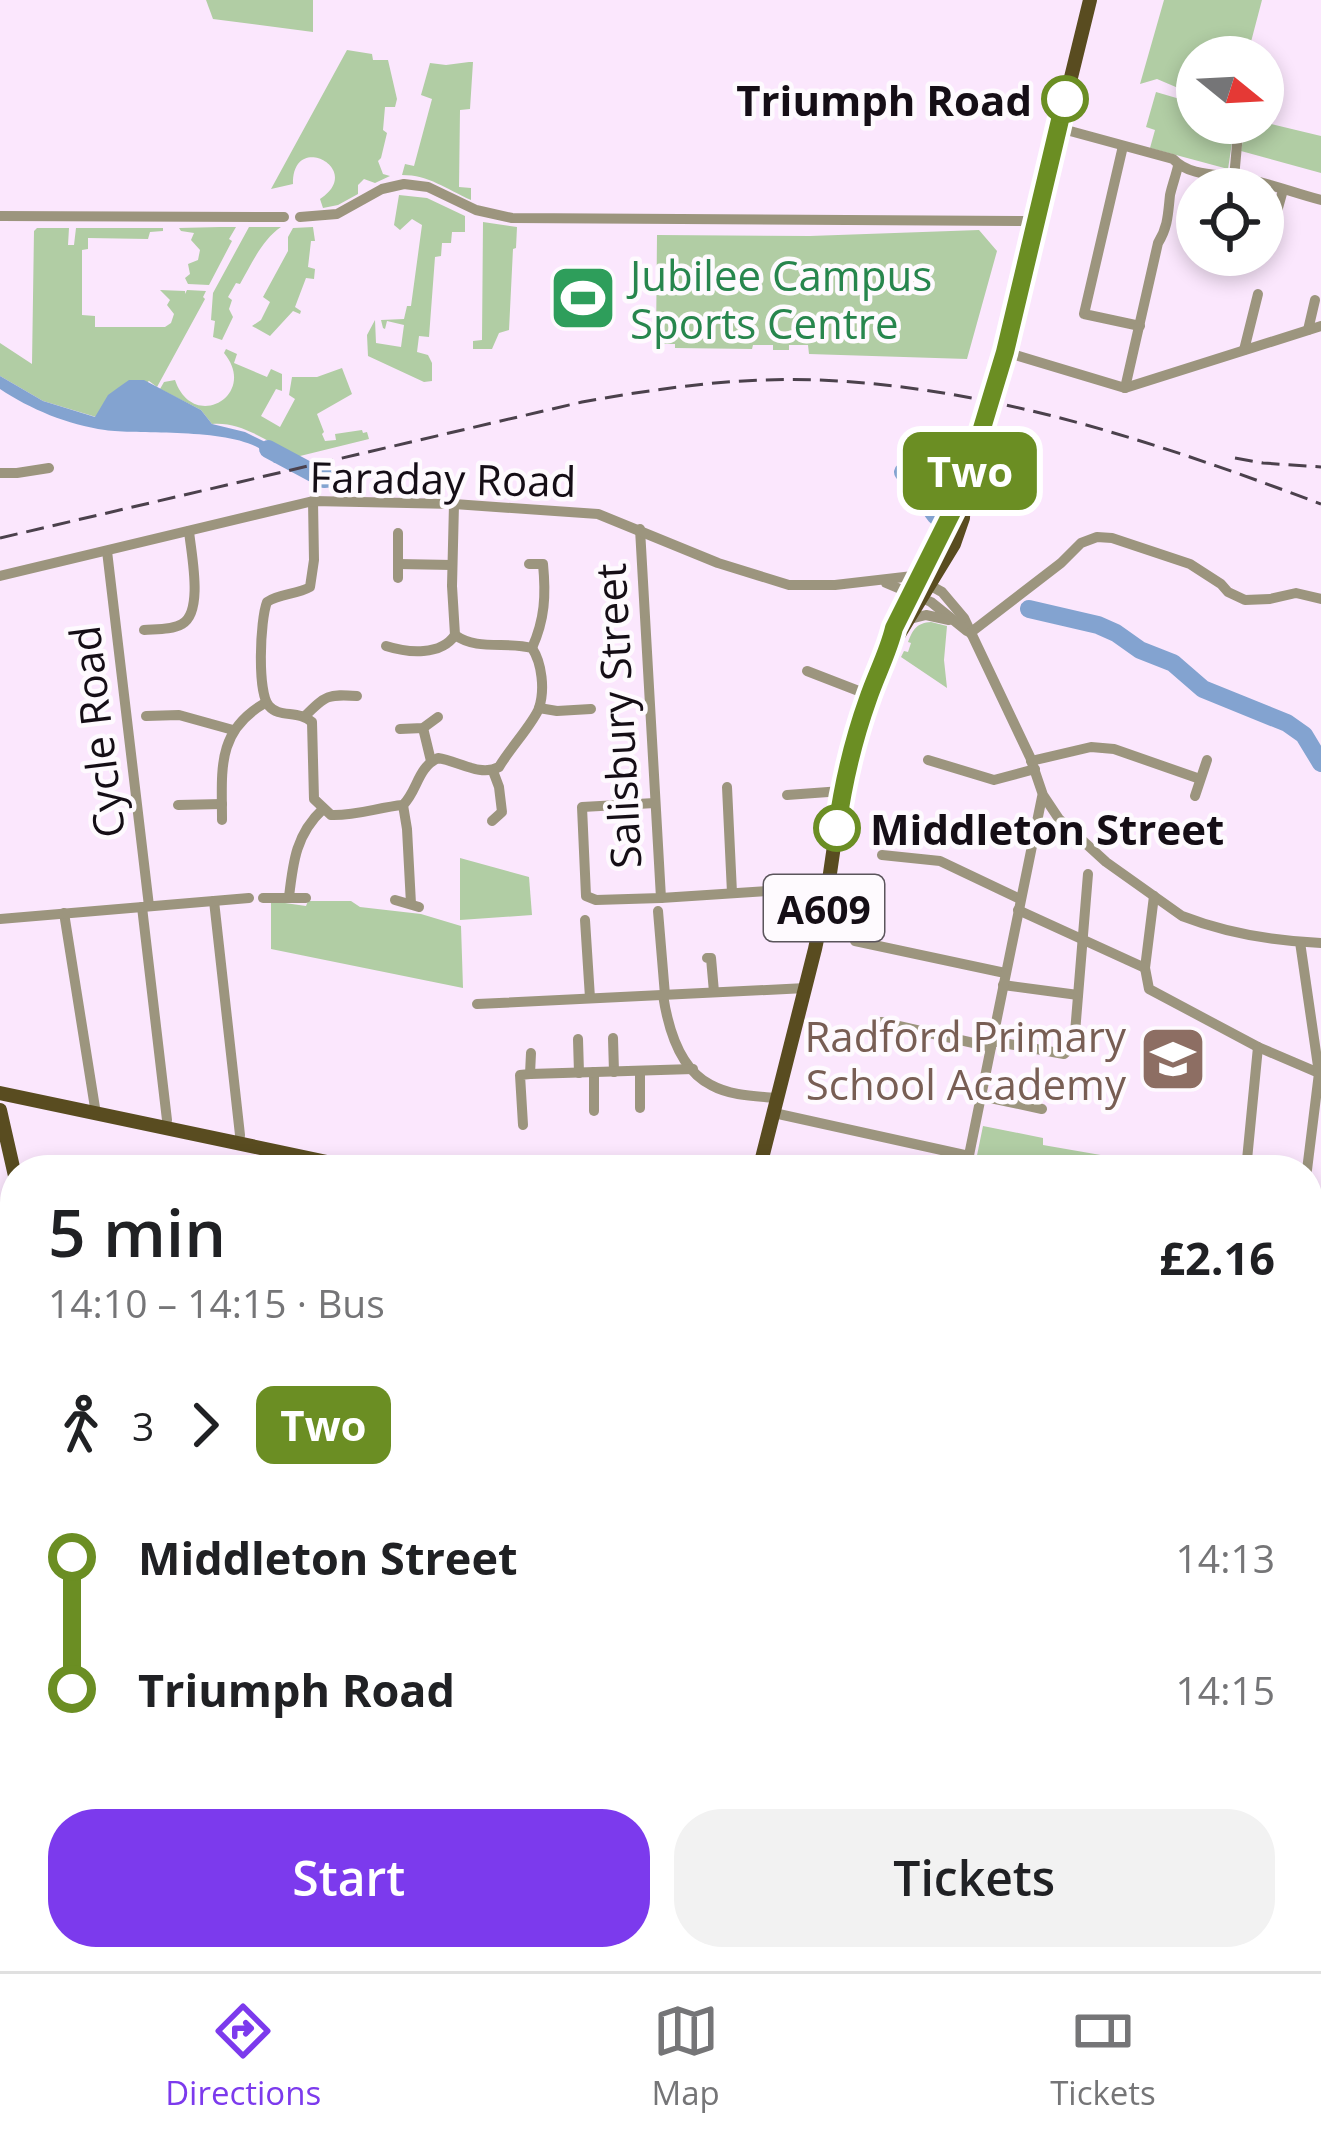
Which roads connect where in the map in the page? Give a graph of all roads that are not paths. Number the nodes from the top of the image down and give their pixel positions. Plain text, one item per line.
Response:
1 (1090, 0) edge
2 (1059, 128) junction
3 (1123, 146) junction
4 (1178, 166) junction
5 (1185, 168) edge
6 (1284, 190) edge
7 (1321, 200) edge
8 (0, 216) edge
9 (284, 217) dead end
10 (300, 218) dead end
11 (1036, 220) junction
12 (1258, 294) dead end
13 (1315, 300) dead end
14 (1140, 326) junction
15 (1314, 328) edge
16 (1244, 350) junction
17 (1005, 352) junction
18 (1125, 388) junction
19 (35, 455) dead end
20 (0, 472) edge
21 (964, 488) junction
22 (313, 501) junction
23 (454, 504) junction
24 (640, 529) junction
25 (189, 531) junction
26 (398, 533) dead end
27 (107, 551) junction
28 (529, 565) dead end
29 (452, 566) junction
30 (0, 576) edge
31 (924, 589) junction
32 (1321, 599) edge
33 (910, 619) junction
34 (952, 621) junction
35 (143, 630) dead end
36 (970, 633) junction
37 (455, 635) junction
38 (386, 646) dead end
39 (532, 648) junction
40 (890, 648) junction
41 (807, 671) dead end
42 (869, 694) junction
43 (357, 696) dead end
44 (265, 703) junction
45 (539, 707) junction
46 (591, 709) dead end
47 (155, 711) dead end
48 (305, 716) junction
49 (438, 717) dead end
50 (423, 728) junction
51 (400, 729) dead end
52 (233, 730) junction
53 (928, 760) dead end
54 (1207, 760) dead end
55 (431, 761) junction
56 (1033, 765) junction
57 (493, 771) junction
58 (1200, 779) junction
59 (727, 788) dead end
60 (842, 791) junction
61 (787, 795) dead end
62 (1042, 795) junction
63 (1195, 796) dead end
64 (655, 803) junction
65 (222, 804) junction
66 (403, 805) junction
67 (178, 806) dead end
68 (323, 809) junction
69 (502, 816) dead end
70 (222, 820) dead end
71 (882, 855) dead end
72 (1088, 874) dead end
73 (829, 887) junction
74 (732, 893) junction
75 (1154, 896) junction
76 (289, 897) junction
77 (249, 898) dead end
78 (263, 898) dead end
79 (306, 898) dead end
80 (214, 901) junction
81 (395, 901) dead end
82 (1019, 904) junction
83 (659, 905) junction
84 (146, 906) junction
85 (64, 913) junction
86 (0, 919) edge
87 (585, 920) dead end
88 (1321, 930) edge
89 (1082, 938) junction
90 (856, 940) dead end
91 (1300, 942) junction
92 (1321, 943) edge
93 (709, 958) dead end
94 (1145, 968) junction
95 (1004, 979) junction
96 (806, 988) junction
97 (714, 992) junction
98 (664, 995) junction
99 (1078, 995) junction
100 (590, 998) junction
101 (477, 1004) dead end
102 (881, 1022) dead end
103 (613, 1038) dead end
104 (578, 1040) dead end
105 (991, 1044) junction
106 (1258, 1047) junction
107 (531, 1053) dead end
108 (693, 1069) junction
109 (640, 1071) junction
110 (594, 1072) junction
111 (614, 1072) junction
112 (579, 1073) junction
113 (530, 1074) junction
114 (1320, 1074) edge
115 (0, 1093) edge
116 (981, 1096) junction
117 (775, 1106) junction
118 (640, 1108) dead end
119 (1042, 1109) dead end
120 (0, 1110) edge
121 (594, 1111) dead end
122 (95, 1114) junction
123 (523, 1125) dead end
124 (165, 1129) junction
125 (238, 1144) junction
126 (10, 1155) edge
127 (292, 1155) edge
128 (764, 1155) edge
129 (965, 1155) edge
130 (969, 1155) edge
131 (1247, 1155) edge
132 (1309, 1155) edge

1 - 2 main road, A609
2 - 3 street
2 - 11 main road, A609
3 - 4 street
3 - 14 street
4 - 5 street
4 - 14 street
6 - 7 street
8 - 9 street
10 - 11 street
11 - 17 main road, A609
12 - 16 street
13 - 15 street
14 - 18 street
15 - 16 street
16 - 18 street
17 - 18 street
17 - 21 main road, A609, bridge
19 - 20 street
21 - 31 main road, A609
21 - 31 main road, A609
22 - 23 street, Faraday Road
22 - 25 street, Faraday Road
22 - 44 street
23 - 24 street, Faraday Road
23 - 29 street
24 - 31 street, Faraday Road
24 - 64 street, Salisbury Street
25 - 27 street, Faraday Road
25 - 35 street
26 - 29 street
27 - 30 street, Faraday Road
27 - 84 street, Cycle Road
28 - 39 street
29 - 37 street
31 - 33 main road, A609
31 - 34 street, Faraday Road
31 - 36 street
31 - 40 main road, A609
32 - 36 street
33 - 34 street
33 - 40 main road, A609
34 - 36 street, Faraday Road
36 - 56 street
37 - 38 street
37 - 39 street
39 - 45 street
40 - 42 main road, A609
41 - 42 street
42 - 60 main road, A609
43 - 48 street
44 - 48 street
44 - 52 street
45 - 46 street
45 - 57 street
47 - 52 street
48 - 68 street
49 - 50 street
50 - 51 street
50 - 55 street
52 - 65 street
53 - 56 street
54 - 58 street
55 - 57 street
55 - 66 street
56 - 58 street
56 - 62 street
57 - 69 street
58 - 63 street
59 - 74 street
60 - 61 street
60 - 73 main road, A609
62 - 75 street
62 - 82 street
64 - 83 street, Salisbury Street
64 - 83 street
65 - 67 street
65 - 70 street
66 - 68 street
66 - 81 street
68 - 76 street
71 - 82 street
72 - 89 street
73 - 74 street
73 - 96 main road, A609
74 - 83 street
75 - 91 street
75 - 94 street
76 - 78 street
76 - 79 street
77 - 80 street
80 - 84 street
80 - 125 street
82 - 89 street
82 - 95 street
83 - 98 street, Salisbury Street
84 - 85 street
84 - 124 street, Cycle Road
85 - 86 street
85 - 122 street
87 - 100 street
88 - 92 street
89 - 94 street
89 - 99 street
90 - 95 street
91 - 92 street
91 - 114 street
93 - 97 street
94 - 106 street
95 - 99 street
95 - 105 street
96 - 97 street
96 - 117 main road, A609
97 - 98 street
98 - 100 street
98 - 108 street, Salisbury Street
99 - 105 street
100 - 101 street
102 - 105 street
103 - 111 street
104 - 112 street
105 - 116 street
106 - 114 street
106 - 131 street
107 - 113 street
108 - 109 street
108 - 117 street
109 - 111 street
109 - 118 street
110 - 111 street
110 - 112 street
110 - 121 street
112 - 113 street
113 - 123 street
114 - 132 street
115 - 122 main road
116 - 119 street
116 - 130 street
117 - 128 main road, A609
117 - 129 street
120 - 126 main road
122 - 124 main road
124 - 125 main road
125 - 127 main road

